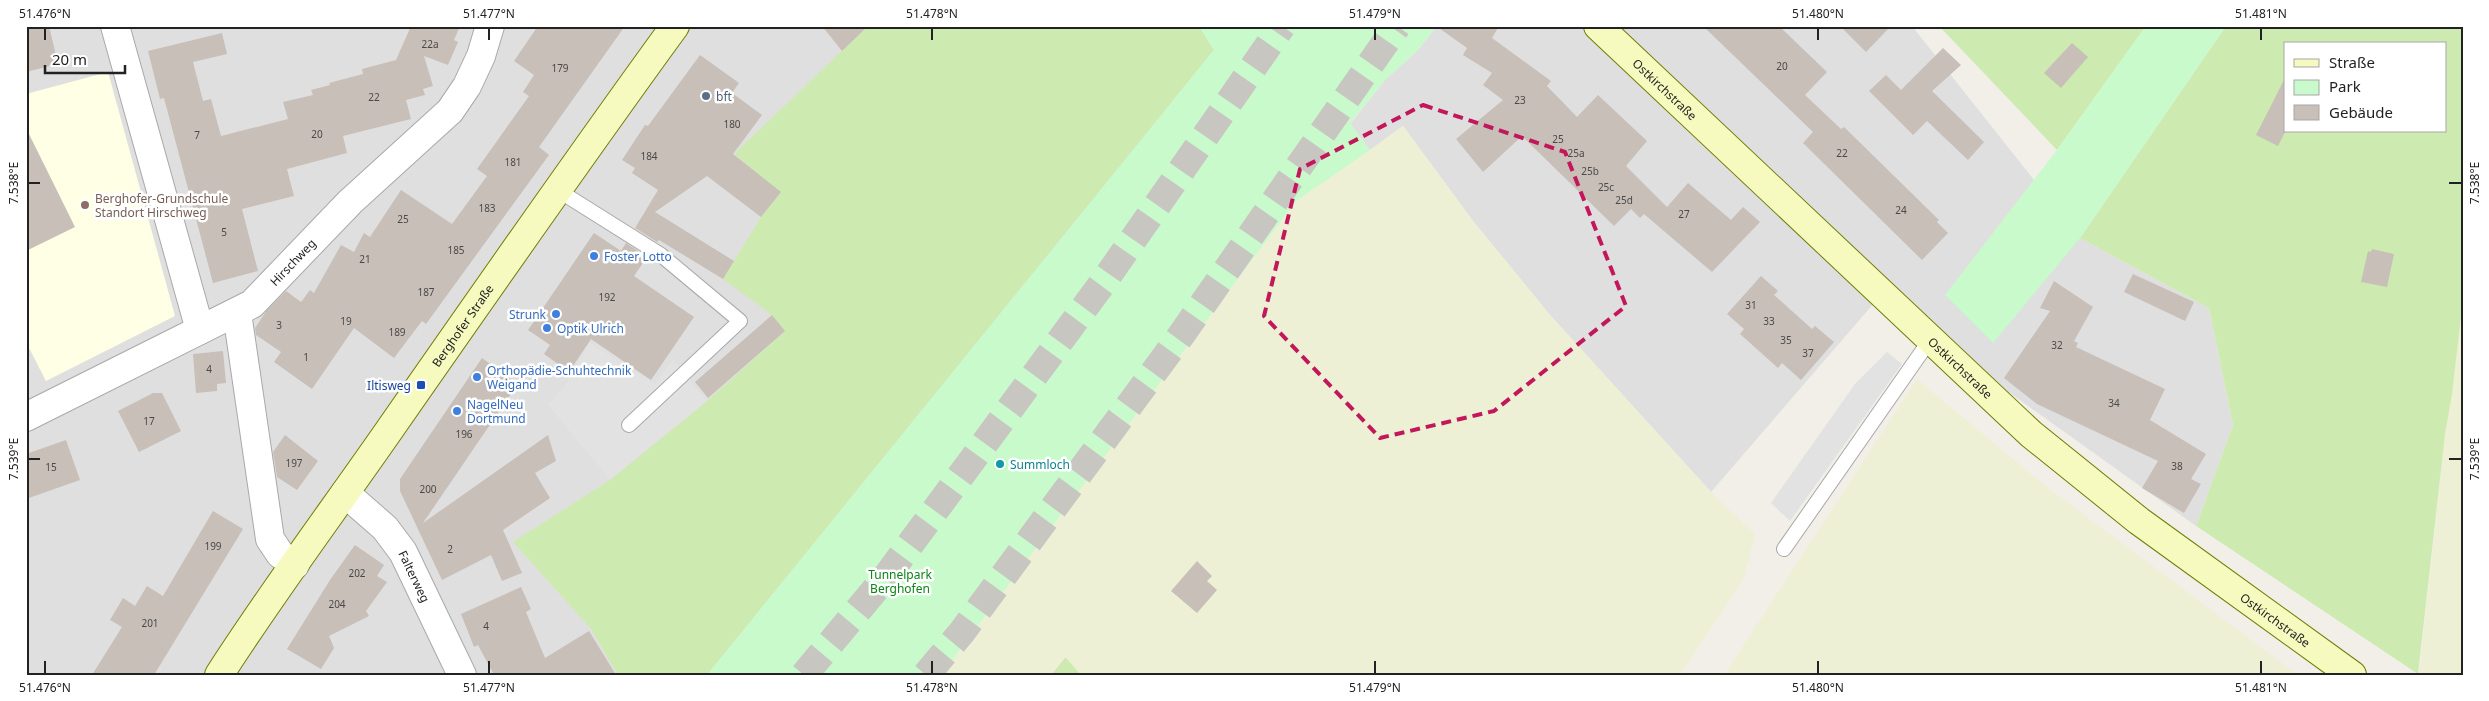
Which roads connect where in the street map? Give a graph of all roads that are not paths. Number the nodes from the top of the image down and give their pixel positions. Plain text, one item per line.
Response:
1 (115, 26) edge
2 (490, 26) edge
3 (675, 26) edge
4 (1598, 26) edge
5 (556, 189) junction
6 (237, 313) junction
7 (200, 330) junction
8 (1930, 340) junction
9 (26, 417) edge
10 (629, 425) dead end
11 (345, 493) junction
12 (1784, 549) dead end
13 (294, 565) junction
14 (220, 675) edge
15 (462, 675) edge
16 (2352, 675) edge

1 - 7 street
2 - 6 street, Hirschweg
3 - 5 street, Berghofer Straße
4 - 8 street, Ostkirchstraße
5 - 10 lane
5 - 11 street, Berghofer Straße
6 - 7 street, Hirschweg
6 - 13 street
7 - 9 street, Hirschweg
8 - 12 lane
8 - 16 street, Ostkirchstraße
11 - 13 street, Berghofer Straße
11 - 15 street, Falterweg
13 - 14 street, Berghofer Straße

